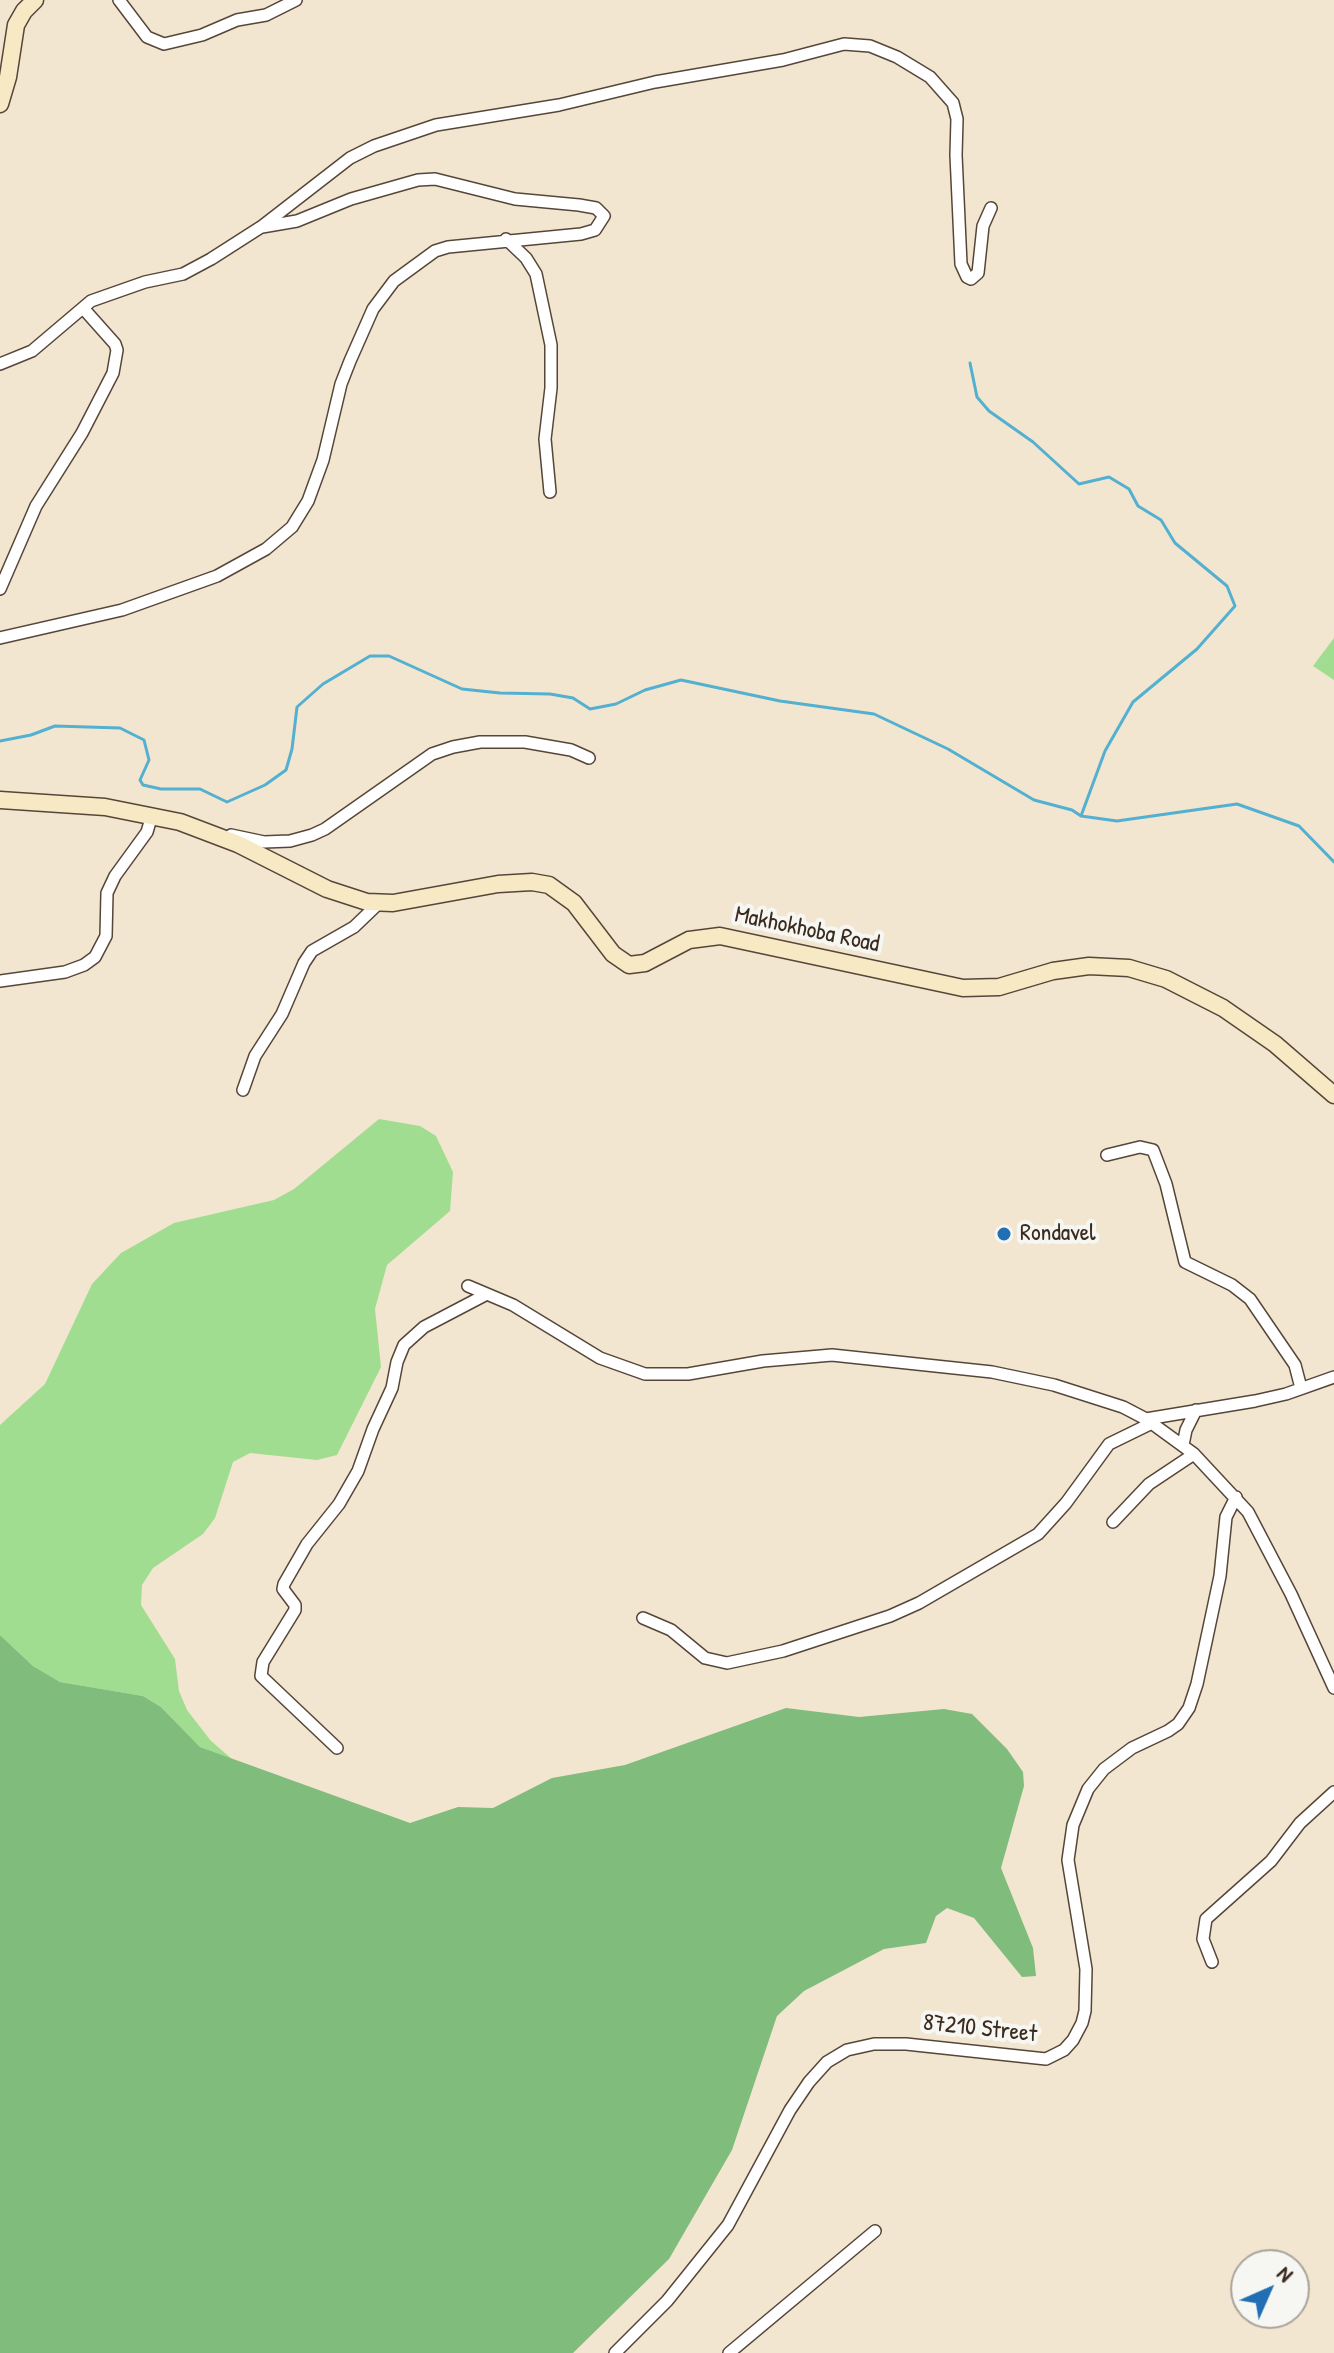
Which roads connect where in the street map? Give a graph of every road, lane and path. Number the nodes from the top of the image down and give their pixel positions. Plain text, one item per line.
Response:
1 (35, 0) edge
2 (119, 0) edge
3 (296, 0) edge
4 (0, 104) edge
5 (991, 208) dead end
6 (261, 227) junction
7 (506, 239) junction
8 (83, 308) junction
9 (0, 364) edge
10 (550, 492) dead end
11 (0, 589) edge
12 (0, 638) edge
13 (589, 758) dead end
14 (0, 800) edge
15 (152, 815) junction
16 (219, 836) junction
17 (378, 904) junction
18 (0, 981) edge
19 (243, 1090) dead end
20 (1334, 1095) edge
21 (1107, 1155) dead end
22 (468, 1286) dead end
23 (487, 1294) junction
24 (1334, 1377) edge
25 (1301, 1388) junction
26 (1196, 1410) junction
27 (1149, 1421) junction
28 (1183, 1445) junction
29 (1194, 1454) junction
30 (1236, 1497) junction
31 (1113, 1522) dead end
32 (643, 1618) dead end
33 (1334, 1688) edge
34 (337, 1748) dead end
35 (1334, 1792) edge
36 (1212, 1962) dead end
37 (875, 2231) dead end
38 (615, 2353) edge
39 (729, 2353) edge

1 - 4 street
2 - 3 street
5 - 6 street
6 - 7 street
6 - 8 street
7 - 10 street
7 - 12 street
8 - 9 street
8 - 11 street
13 - 16 street
14 - 15 street, Makhokhoba Road
15 - 16 street, Makhokhoba Road
15 - 18 street
16 - 17 street, Makhokhoba Road
17 - 19 street
17 - 20 street, Makhokhoba Road
21 - 25 street
22 - 23 street
23 - 27 street
23 - 34 street
24 - 25 street
25 - 26 street
26 - 27 street
26 - 28 street
27 - 28 street
27 - 32 street
28 - 29 street
29 - 30 street
29 - 31 street
30 - 33 street
30 - 38 street, 87210 Street
35 - 36 street
37 - 39 street

